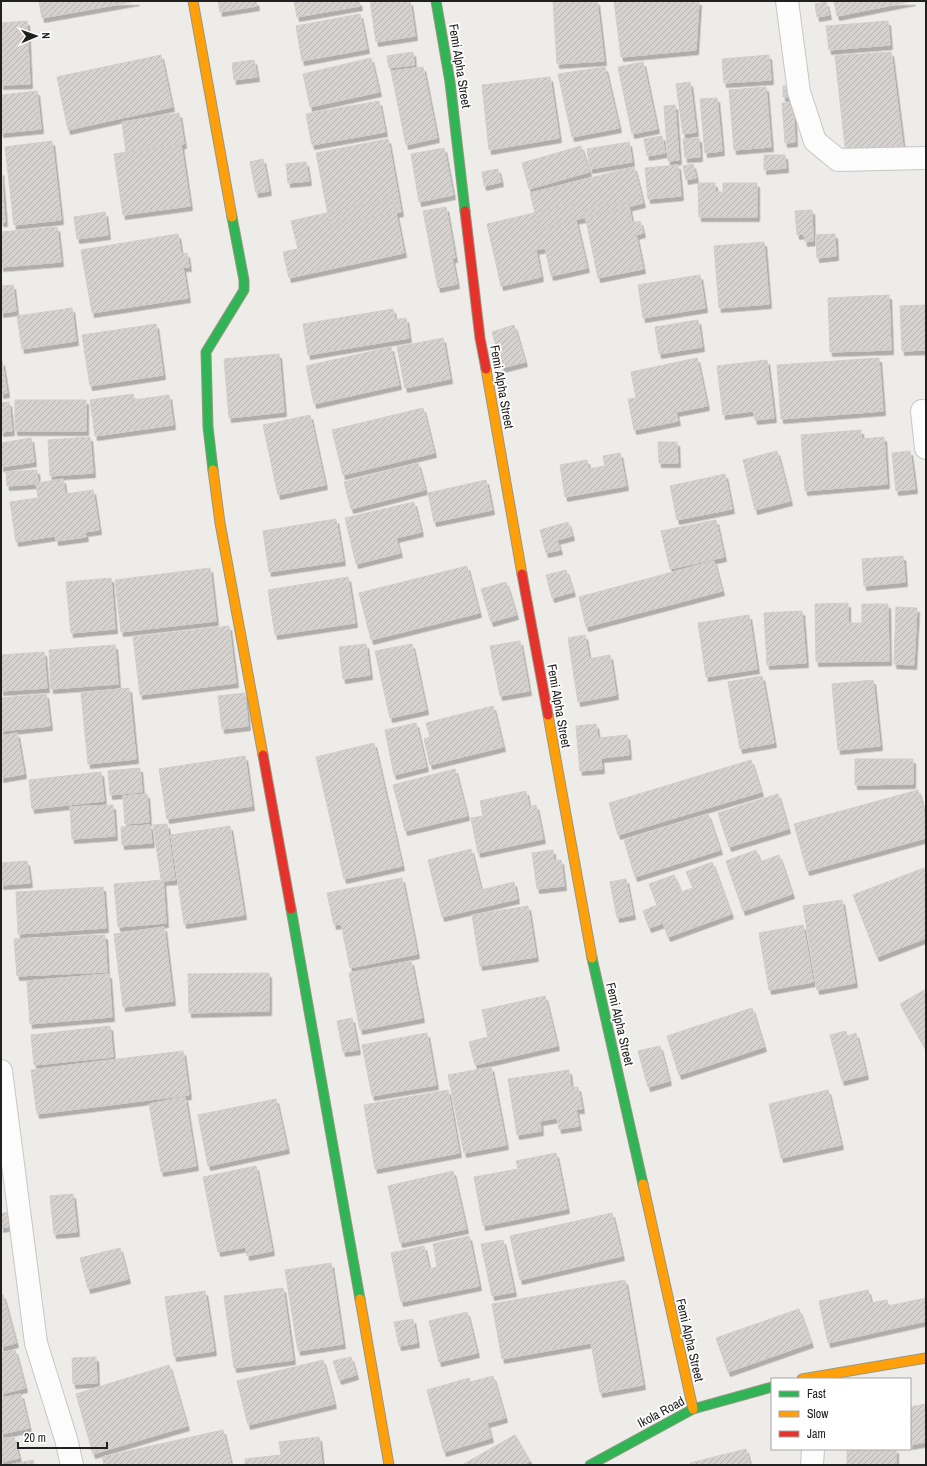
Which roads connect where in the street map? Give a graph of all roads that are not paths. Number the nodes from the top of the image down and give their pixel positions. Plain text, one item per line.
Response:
1 (193, 1) edge
2 (436, 1) edge
3 (787, 1) edge
4 (926, 158) edge
5 (922, 411) dead end
6 (926, 448) edge
7 (1, 1071) edge
8 (926, 1358) edge
9 (812, 1378) edge
10 (771, 1387) edge
11 (692, 1409) junction
12 (813, 1450) edge
13 (72, 1465) edge
14 (389, 1465) edge
15 (590, 1465) edge
16 (812, 1465) edge

1 - 14 street
2 - 11 street, Femi Alpha Street
3 - 4 street
5 - 6 street
7 - 13 street
8 - 9 street
10 - 11 street, Ikola Road
11 - 15 street, Ikola Road
12 - 16 street

